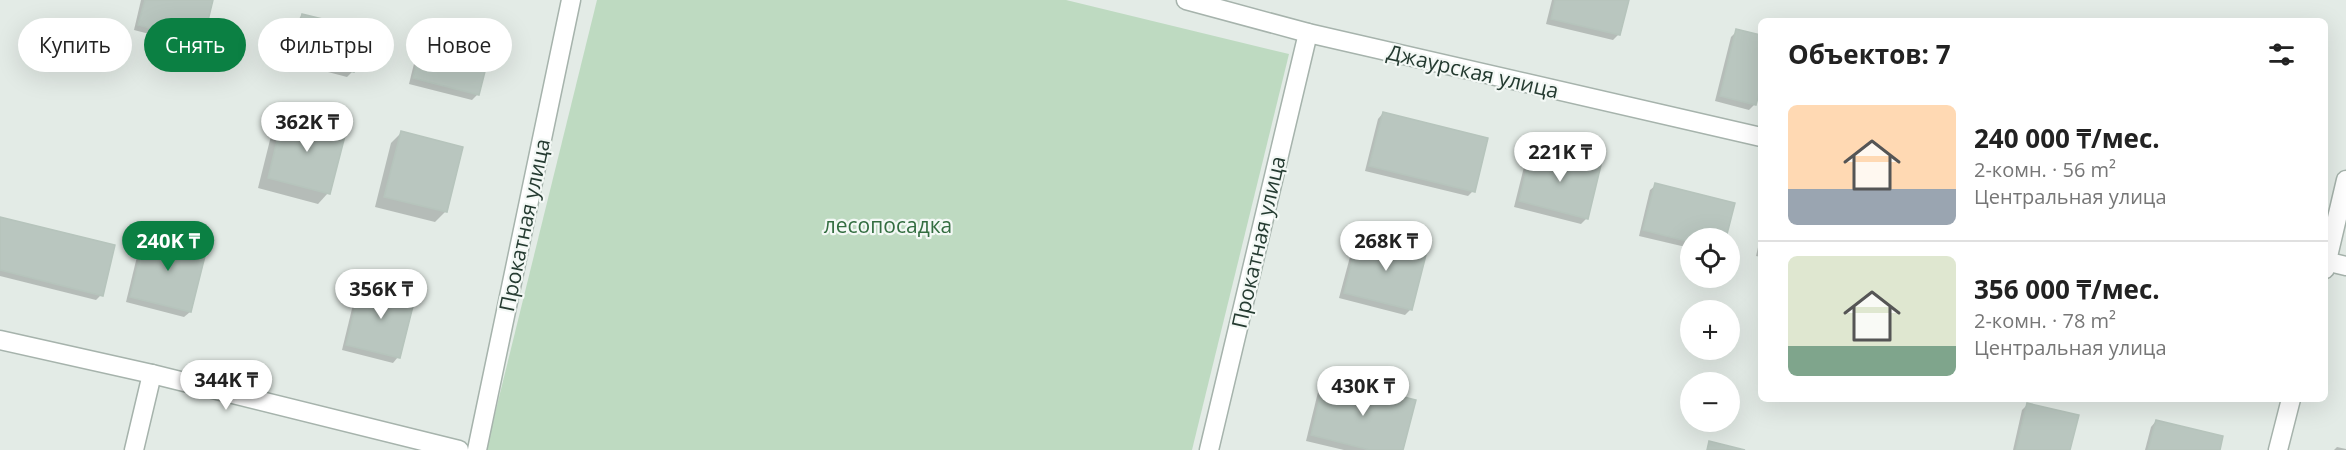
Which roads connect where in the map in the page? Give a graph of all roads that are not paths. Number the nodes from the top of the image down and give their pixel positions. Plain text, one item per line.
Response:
1 (572, 0) edge
2 (1186, 0) edge
3 (1308, 33) junction
4 (1758, 136) edge
5 (2346, 180) edge
6 (2328, 256) edge
7 (2328, 264) edge
8 (2346, 266) edge
9 (0, 340) edge
10 (152, 374) junction
11 (2290, 402) edge
12 (134, 450) edge
13 (459, 450) edge
14 (477, 450) edge
15 (1209, 450) edge
16 (2278, 450) edge

1 - 14 street, Прокатная улица
2 - 3 street, Джаурская улица
3 - 4 street, Джаурская улица
3 - 15 street, Прокатная улица
5 - 6 street
7 - 8 street
9 - 10 street
10 - 12 street
10 - 13 street
11 - 16 street

